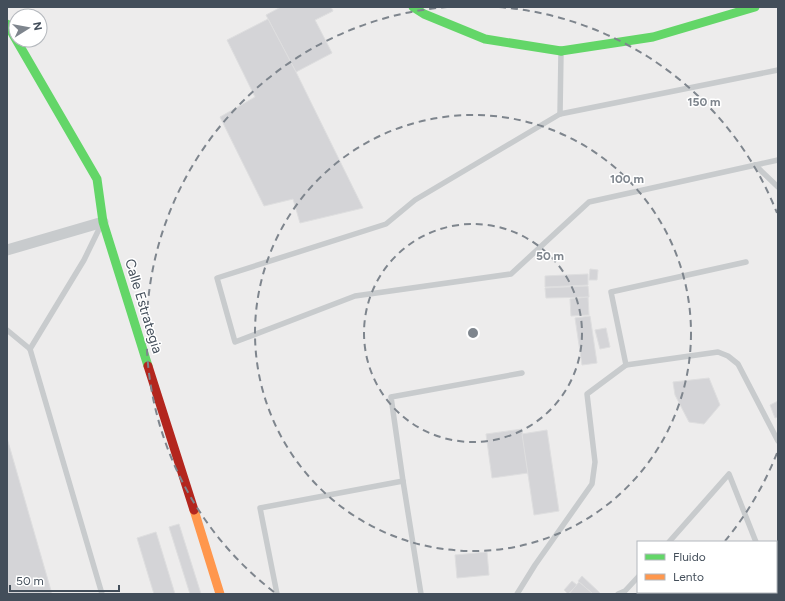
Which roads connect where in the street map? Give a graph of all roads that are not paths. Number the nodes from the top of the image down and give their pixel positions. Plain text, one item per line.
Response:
1 (413, 7) edge
2 (755, 7) edge
3 (7, 24) edge
4 (561, 51) junction
5 (778, 70) edge
6 (560, 114) junction
7 (778, 160) edge
8 (755, 165) junction
9 (778, 187) edge
10 (103, 222) junction
11 (7, 250) edge
12 (746, 262) dead end
13 (7, 330) edge
14 (30, 349) junction
15 (626, 365) junction
16 (522, 373) dead end
17 (778, 441) edge
18 (403, 481) junction
19 (670, 541) edge
20 (756, 541) edge
21 (637, 578) edge
22 (102, 594) edge
23 (220, 594) edge
24 (277, 594) edge
25 (421, 594) edge
26 (517, 594) edge
27 (618, 594) edge

1 - 4 main road
2 - 4 main road
3 - 10 main road, Calle Estrategia
4 - 6 lane
5 - 6 lane
6 - 8 lane
7 - 8 lane
8 - 9 lane
10 - 11 street
10 - 14 lane
10 - 23 main road, Calle Estrategia
12 - 15 lane
13 - 14 lane
14 - 22 lane
15 - 17 lane
15 - 26 lane
16 - 18 lane
18 - 24 lane
18 - 25 lane
19 - 20 lane
21 - 27 lane

